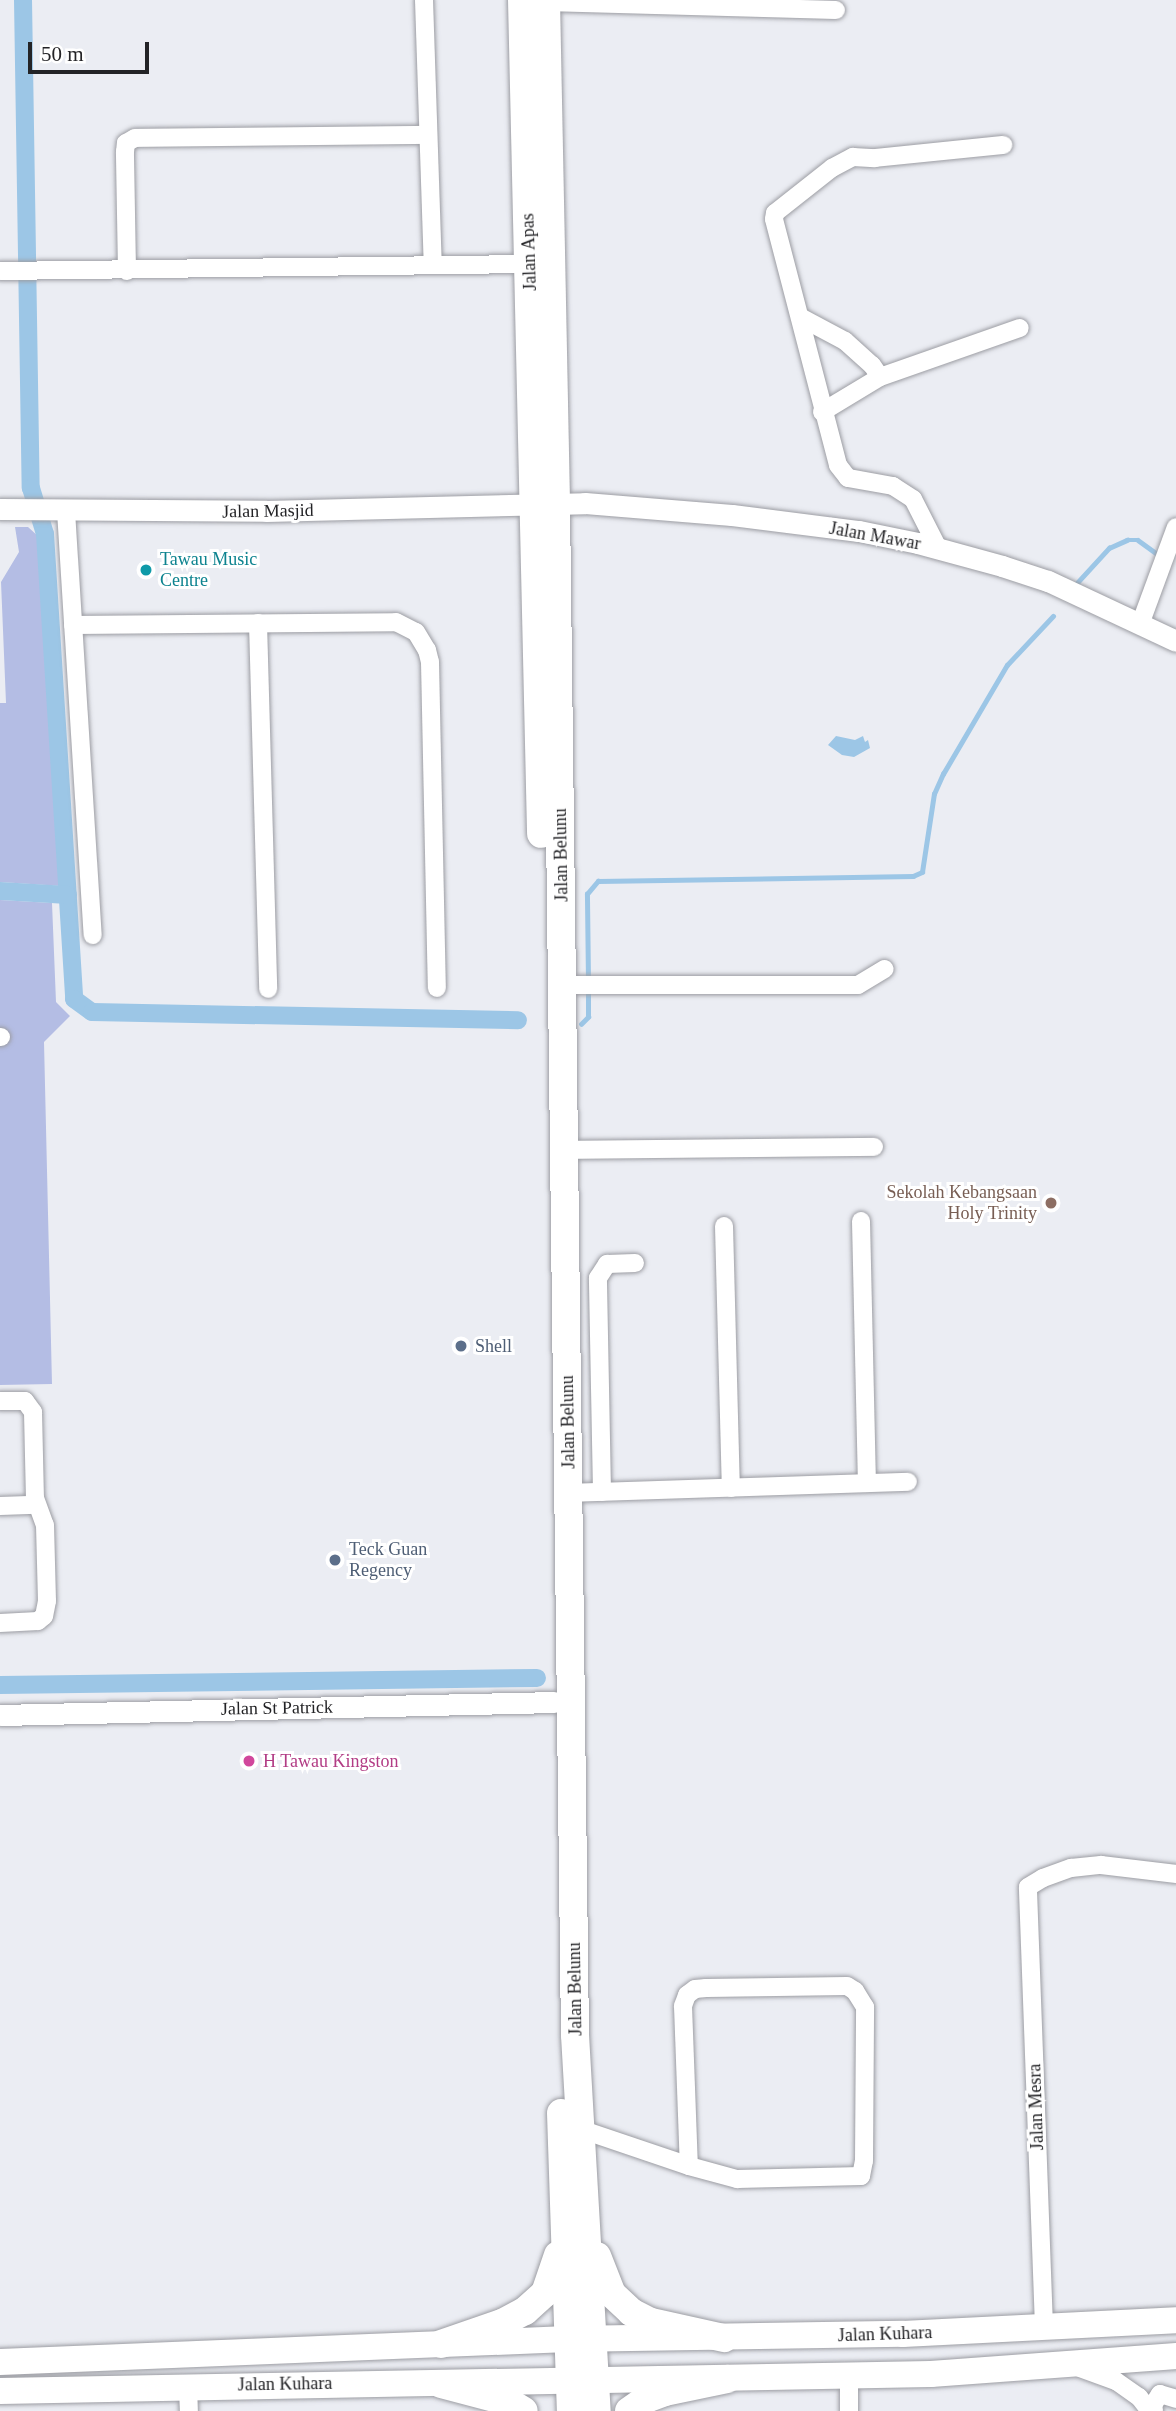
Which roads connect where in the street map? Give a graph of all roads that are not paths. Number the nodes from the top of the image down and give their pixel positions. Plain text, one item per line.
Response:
1 (424, 0) edge
2 (538, 1) edge
3 (836, 10) dead end
4 (428, 135) junction
5 (1003, 145) dead end
6 (530, 264) junction
7 (433, 265) junction
8 (6, 271) edge
9 (127, 271) junction
10 (800, 317) junction
11 (1020, 328) dead end
12 (880, 377) junction
13 (822, 412) junction
14 (546, 505) junction
15 (0, 509) edge
16 (59, 510) junction
17 (1174, 531) edge
18 (938, 548) junction
19 (1141, 622) junction
20 (258, 623) junction
21 (73, 625) junction
22 (1176, 641) edge
23 (93, 935) dead end
24 (885, 969) dead end
25 (579, 985) junction
26 (437, 988) dead end
27 (268, 989) dead end
28 (874, 1147) dead end
29 (564, 1150) junction
30 (861, 1221) dead end
31 (724, 1226) dead end
32 (635, 1263) dead end
33 (0, 1401) edge
34 (908, 1482) dead end
35 (867, 1483) junction
36 (731, 1488) junction
37 (602, 1492) junction
38 (568, 1493) junction
39 (36, 1505) junction
40 (0, 1506) edge
41 (0, 1623) edge
42 (554, 1702) junction
43 (0, 1715) edge
44 (1176, 1874) edge
45 (580, 2129) junction
46 (689, 2166) junction
47 (575, 2216) junction
48 (1176, 2320) edge
49 (1044, 2327) junction
50 (724, 2338) junction
51 (581, 2339) junction
52 (441, 2344) junction
53 (1176, 2356) edge
54 (0, 2362) edge
55 (1065, 2364) junction
56 (849, 2376) junction
57 (727, 2379) junction
58 (584, 2382) junction
59 (441, 2384) junction
60 (0, 2391) edge
61 (189, 2398) edge
62 (1176, 2399) edge
63 (524, 2411) edge
64 (571, 2411) edge
65 (597, 2411) edge
66 (629, 2411) edge
67 (849, 2411) edge
68 (1152, 2411) edge

1 - 4 street
2 - 3 street
2 - 6 highway, Jalan Apas
2 - 14 highway, Jalan Apas
4 - 7 street
4 - 9 street
5 - 10 street
6 - 7 street
6 - 14 highway, Jalan Apas
7 - 9 street
8 - 9 street
10 - 12 street
10 - 13 street
11 - 12 street
12 - 13 street
13 - 18 street
14 - 16 street, Jalan Masjid
14 - 18 street, Jalan Mawar
14 - 25 highway, Jalan Belunu
14 - 42 highway, Jalan Belunu
15 - 16 street, Jalan Masjid
16 - 21 street
17 - 19 street
18 - 19 street, Jalan Mawar
19 - 22 street, Jalan Mawar
20 - 21 street
20 - 26 street
20 - 27 street
21 - 23 street
24 - 25 street
25 - 29 highway, Jalan Belunu
28 - 29 street
29 - 38 highway, Jalan Belunu
30 - 35 street
31 - 36 street
32 - 37 street
33 - 39 street
34 - 35 street
35 - 36 street
36 - 37 street
37 - 38 street
38 - 45 highway, Jalan Belunu
39 - 40 street
39 - 41 street
42 - 43 street, Jalan St Patrick
42 - 47 highway, Jalan Belunu
44 - 49 street, Jalan Mesra
45 - 46 street
45 - 47 highway, Jalan Belunu
46 - 46 street
47 - 50 highway
47 - 51 highway, Jalan Belunu
47 - 52 highway
48 - 49 main road, Jalan Kuhara
49 - 50 main road, Jalan Kuhara
50 - 51 main road, Jalan Kuhara
51 - 52 main road, Jalan Kuhara
51 - 58 highway
52 - 54 main road, Jalan Kuhara
53 - 55 main road, Jalan Kuhara
55 - 56 main road, Jalan Kuhara
55 - 68 street
56 - 57 main road, Jalan Kuhara
56 - 67 street
57 - 58 main road, Jalan Kuhara
57 - 66 highway
58 - 59 main road, Jalan Kuhara
58 - 64 highway
58 - 65 highway
59 - 61 main road, Jalan Kuhara
59 - 63 highway
60 - 61 main road, Jalan Kuhara
62 - 68 street

